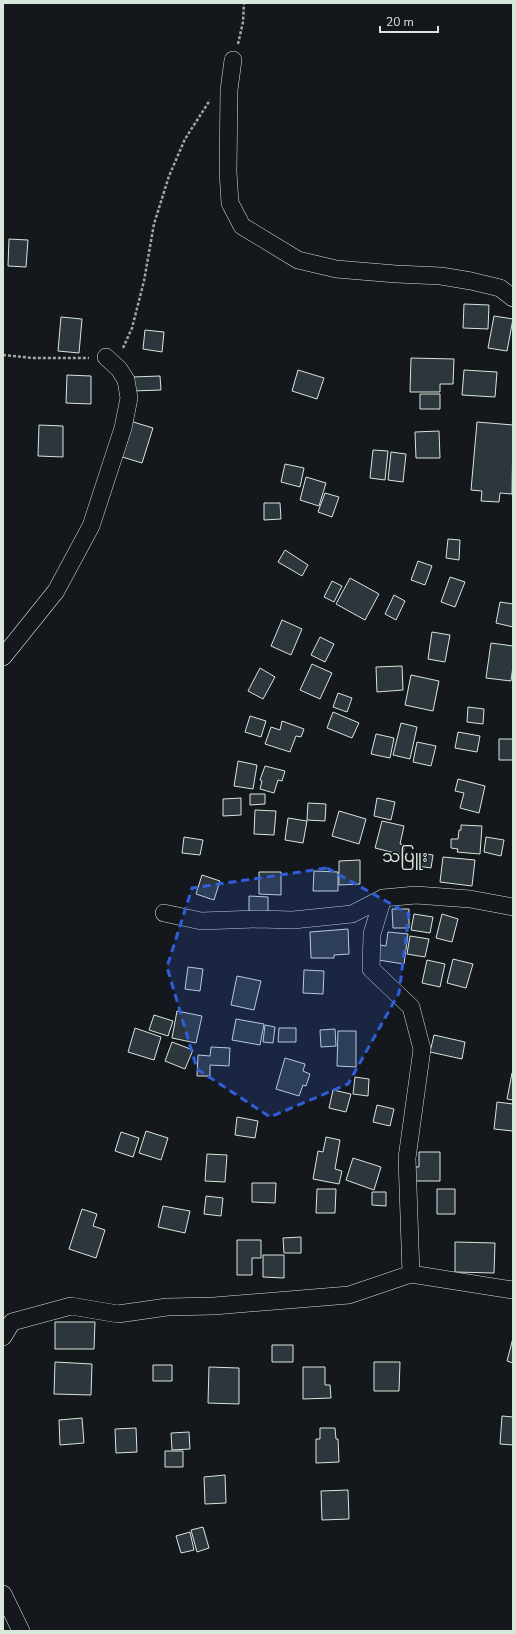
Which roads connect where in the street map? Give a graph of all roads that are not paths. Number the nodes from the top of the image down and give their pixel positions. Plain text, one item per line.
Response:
1 (233, 60) road end
2 (513, 298) edge
3 (106, 357) road end
4 (3, 657) edge
5 (383, 898) junction
6 (513, 908) edge
7 (164, 913) dead end
8 (411, 1274) junction
9 (513, 1290) edge
10 (3, 1337) edge
11 (3, 1594) edge
12 (21, 1631) edge

1 - 2 street
3 - 4 street
5 - 6 street
5 - 7 street
5 - 8 street
8 - 9 street
8 - 10 street
11 - 12 street

